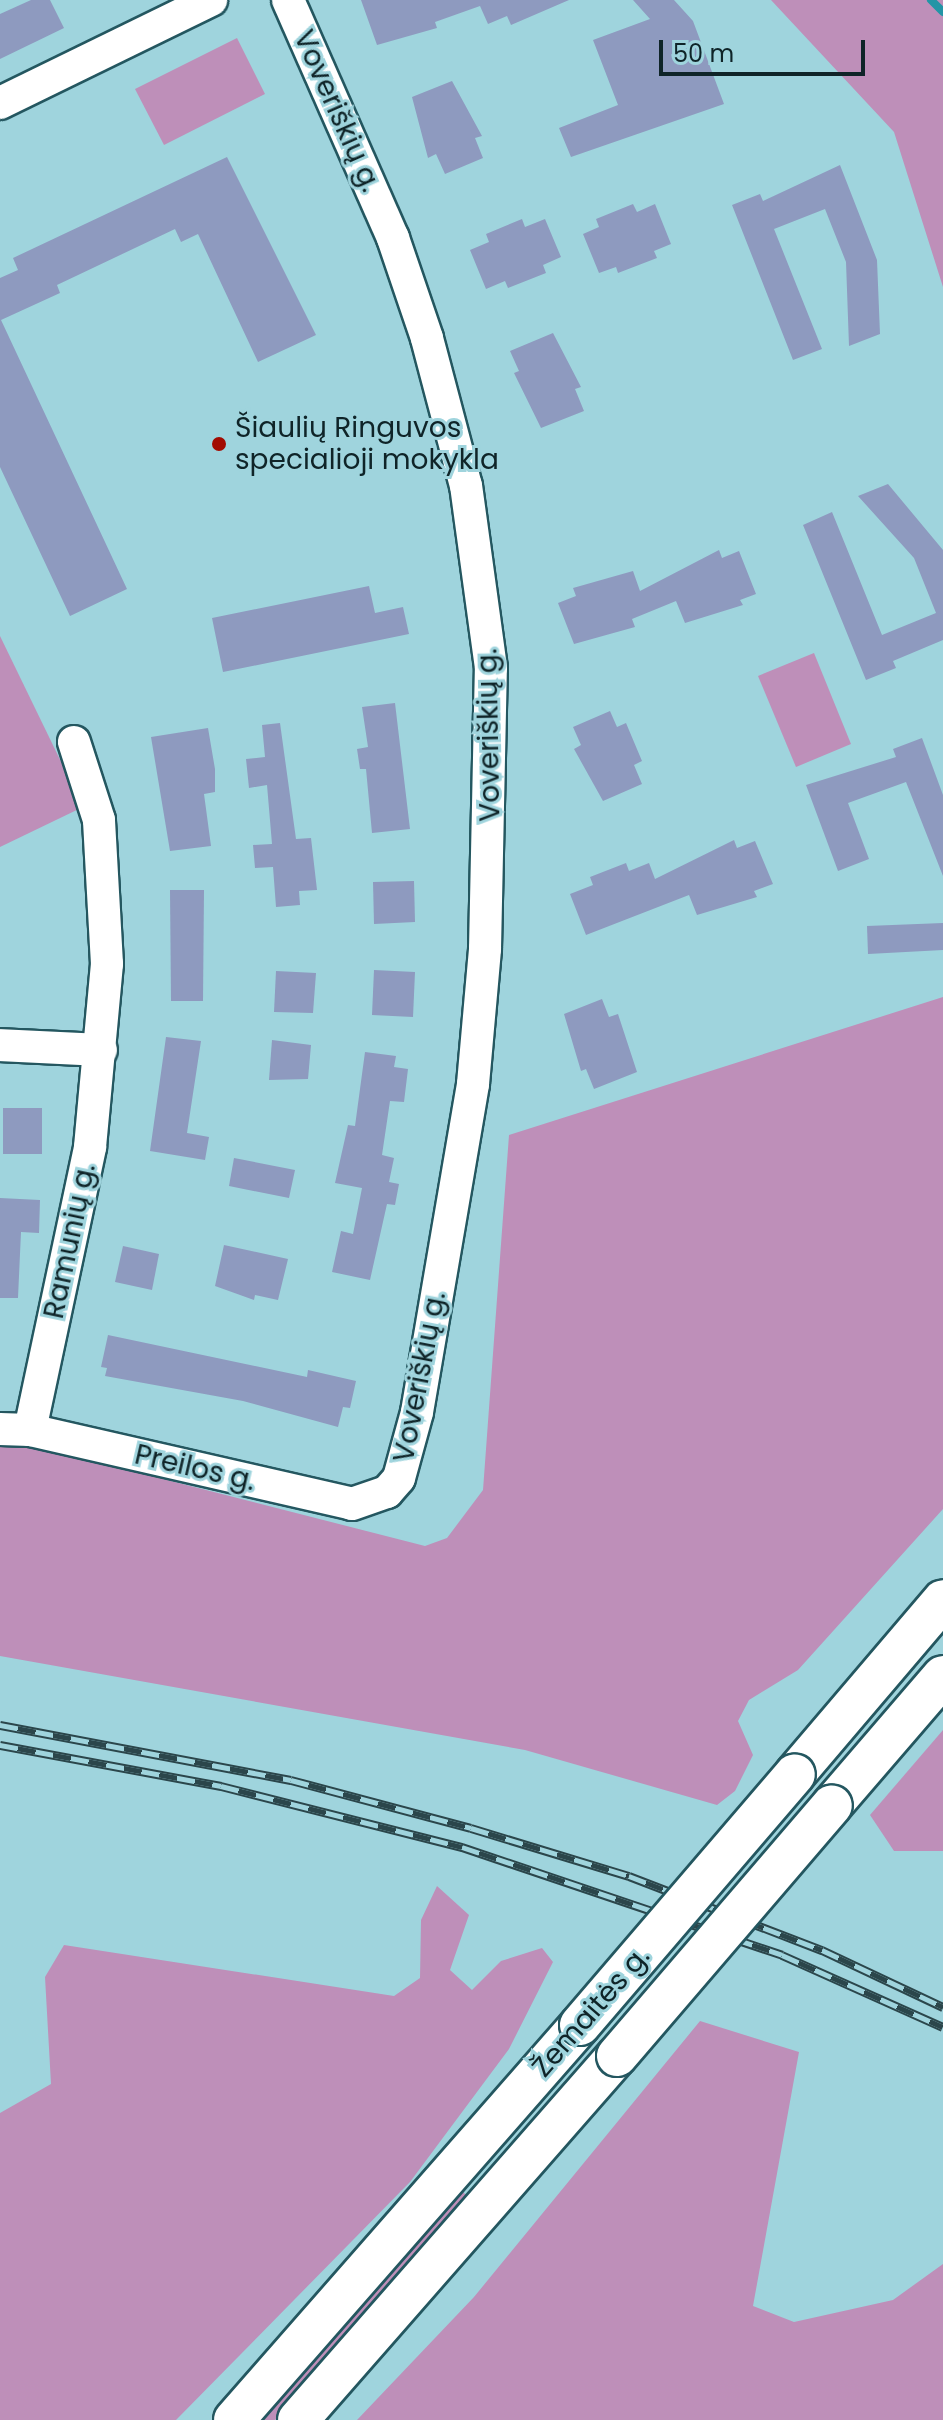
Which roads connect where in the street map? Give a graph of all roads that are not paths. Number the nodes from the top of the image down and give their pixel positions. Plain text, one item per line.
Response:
1 (288, 0) edge
2 (204, 1) edge
3 (0, 103) edge
4 (74, 742) dead end
5 (0, 1045) edge
6 (101, 1050) junction
7 (15, 1430) edge
8 (387, 1492) joint
9 (943, 1600) edge
10 (943, 1676) edge
11 (234, 2420) edge
12 (298, 2420) edge

1 - 8 street, Voveriškių g.
2 - 3 street
4 - 6 street, Ramunių g.
5 - 6 street
6 - 7 street, Ramunių g.
7 - 8 street, Preilos g.
9 - 11 main road, Žemaitės g., bridge
10 - 12 main road, Žemaitės g., bridge

